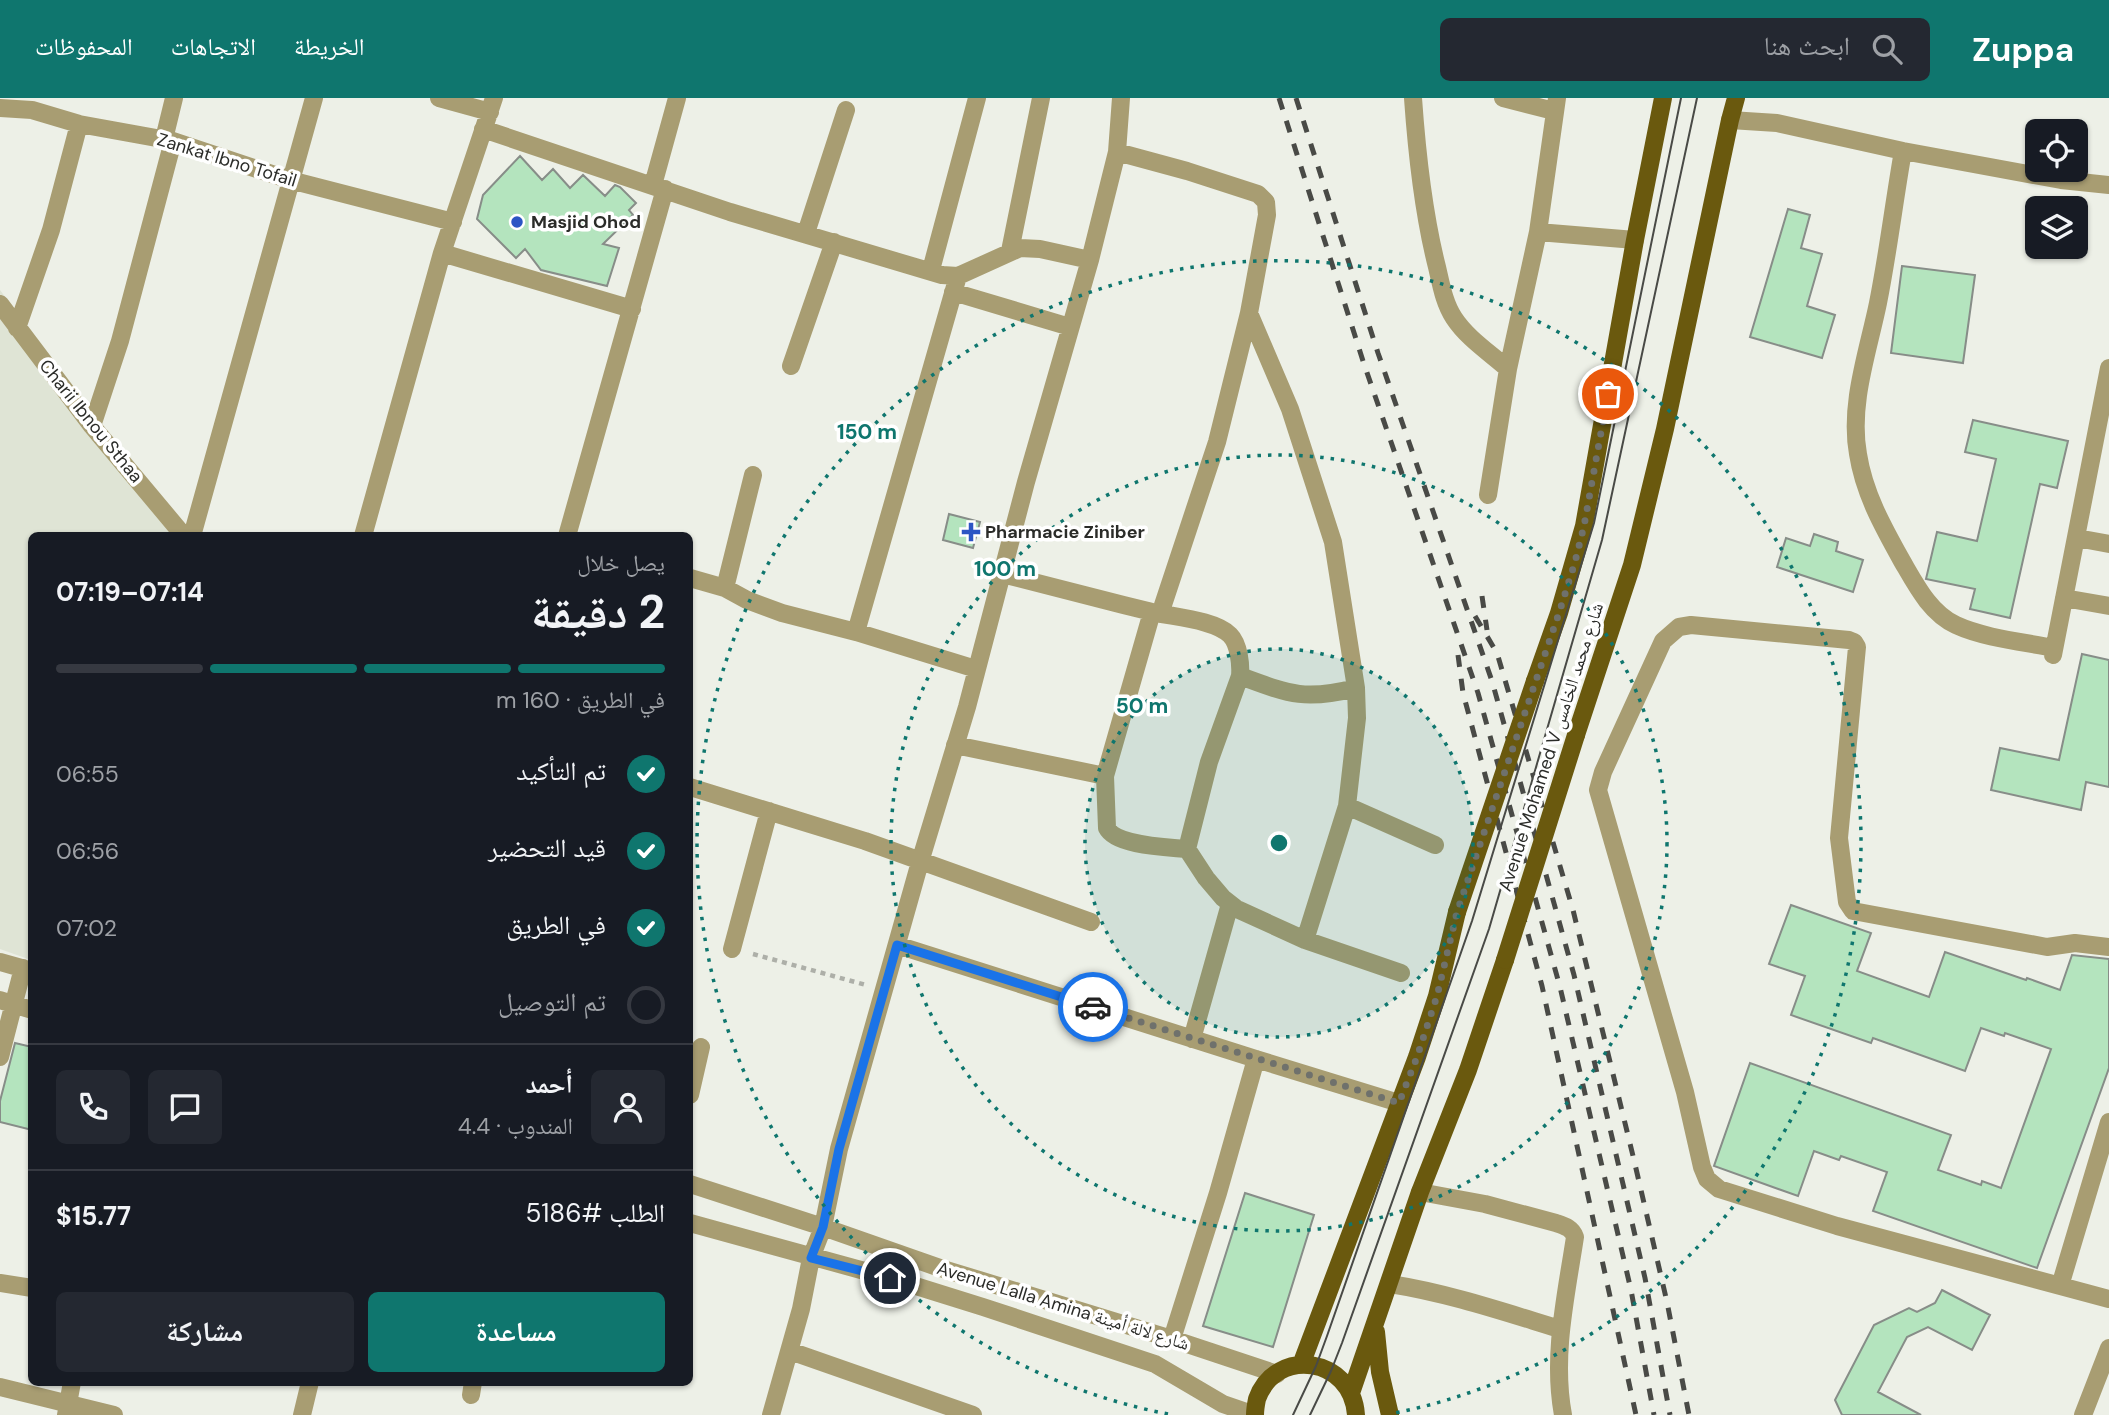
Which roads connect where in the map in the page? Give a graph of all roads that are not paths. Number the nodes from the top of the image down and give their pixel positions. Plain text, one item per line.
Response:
1 (174, 98) edge
2 (314, 98) edge
3 (439, 98) edge
4 (677, 98) edge
5 (977, 98) edge
6 (1041, 98) edge
7 (1121, 98) edge
8 (1413, 98) edge
9 (1503, 98) edge
10 (1663, 98) edge
11 (1736, 98) edge
12 (34, 104) edge
13 (492, 105) edge
14 (1556, 105) edge
15 (0, 108) edge
16 (846, 110) dead end
17 (1730, 120) junction
18 (79, 124) junction
19 (483, 130) junction
20 (169, 140) junction
21 (1903, 151) junction
22 (1117, 152) junction
23 (290, 180) junction
24 (2109, 185) edge
25 (659, 187) junction
26 (453, 222) junction
27 (1538, 232) junction
28 (806, 233) junction
29 (1635, 240) junction
30 (834, 242) junction
31 (1010, 251) junction
32 (442, 253) junction
33 (1090, 260) junction
34 (931, 270) junction
35 (956, 284) junction
36 (0, 304) edge
37 (632, 309) junction
38 (1249, 313) junction
39 (1070, 327) junction
40 (17, 328) junction
41 (792, 366) dead end
42 (2109, 368) edge
43 (1508, 369) junction
44 (92, 426) junction
45 (753, 475) dead end
46 (1488, 495) dead end
47 (181, 532) edge
48 (193, 532) edge
49 (364, 532) edge
50 (568, 532) edge
51 (2077, 538) junction
52 (2109, 544) edge
53 (1002, 574) junction
54 (693, 579) edge
55 (725, 588) junction
56 (2064, 598) junction
57 (2109, 606) edge
58 (1156, 613) junction
59 (856, 632) junction
60 (976, 670) junction
61 (1240, 676) junction
62 (1356, 688) junction
63 (955, 745) junction
64 (1105, 776) junction
65 (693, 788) edge
66 (1347, 806) junction
67 (769, 811) junction
68 (1435, 845) dead end
69 (1186, 849) junction
70 (920, 862) junction
71 (1230, 904) junction
72 (1091, 922) dead end
73 (1305, 940) junction
74 (897, 945) junction
75 (2109, 947) edge
76 (732, 948) road end
77 (0, 962) edge
78 (27, 970) edge
79 (1401, 973) dead end
80 (6, 1002) edge
81 (28, 1009) edge
82 (1192, 1039) junction
83 (701, 1047) dead end
84 (0, 1057) edge
85 (1255, 1059) junction
86 (693, 1082) edge
87 (1399, 1103) junction
88 (2109, 1122) edge
89 (693, 1185) edge
90 (1420, 1192) junction
91 (693, 1224) edge
92 (823, 1227) junction
93 (811, 1258) junction
94 (0, 1283) edge
95 (1390, 1284) junction
96 (2060, 1286) junction
97 (28, 1288) edge
98 (2109, 1299) edge
99 (1375, 1328) junction
100 (1560, 1329) junction
101 (1172, 1339) junction
102 (2109, 1349) edge
103 (790, 1351) junction
104 (1301, 1365) junction
105 (1277, 1374) junction
106 (71, 1386) edge
107 (309, 1386) edge
108 (0, 1387) edge
109 (1352, 1393) junction
110 (67, 1410) edge
111 (114, 1415) edge
112 (302, 1415) edge
113 (771, 1415) edge
114 (973, 1415) edge
115 (1255, 1415) edge
116 (1356, 1415) edge
117 (1390, 1415) edge
118 (1563, 1415) edge
119 (2083, 1415) edge

1 - 20 street
2 - 23 street
3 - 13 street
4 - 25 street
5 - 34 street
6 - 31 street
7 - 22 street
8 - 43 street
9 - 14 street
10 - 29 main road, Avenue Mohamed V شارع محمد الخامس
11 - 17 main road, Avenue Mohamed V شارع محمد الخامس
12 - 15 street, Zankat Ibno Tofail
12 - 18 street, Zankat Ibno Tofail
13 - 19 street
14 - 27 street
16 - 28 street
17 - 21 street
17 - 90 main road, Avenue Mohamed V شارع محمد الخامس, bridge
18 - 20 street, Zankat Ibno Tofail
18 - 40 street
19 - 25 street
19 - 26 street
20 - 23 street, Zankat Ibno Tofail
20 - 44 street
21 - 24 street
21 - 56 street
22 - 33 street
22 - 38 street
23 - 26 street, Zankat Ibno Tofail
23 - 48 street
25 - 28 street
25 - 37 street
26 - 32 street
27 - 29 street
27 - 43 street
28 - 30 street
29 - 87 main road, Avenue Mohamed V شارع محمد الخامس, bridge
30 - 34 street
30 - 41 street
31 - 33 street
31 - 35 street
32 - 37 street
32 - 49 street
33 - 39 street
34 - 35 street
35 - 39 street
35 - 59 street
36 - 40 street, Charii Ibnou Sthaa
37 - 50 street
38 - 58 street
38 - 62 street
39 - 53 street
40 - 44 street, Charii Ibnou Sthaa
42 - 51 street
43 - 46 street
44 - 47 street, Charii Ibnou Sthaa
45 - 55 street
51 - 52 street
51 - 56 street
53 - 58 street
53 - 60 street
54 - 55 street
55 - 59 street
56 - 57 street
58 - 61 street
58 - 64 street
59 - 60 street
60 - 63 street
61 - 62 street
61 - 69 street
62 - 66 street
63 - 64 street
63 - 70 street
64 - 69 street
65 - 67 street
66 - 68 street
66 - 73 street
67 - 70 street
67 - 76 street
69 - 71 street
70 - 72 street
70 - 74 street
71 - 73 street
71 - 82 street
73 - 79 street
74 - 82 street
74 - 92 street
75 - 96 street
77 - 78 street
78 - 80 street
80 - 81 street
80 - 84 street
82 - 85 street
83 - 86 street
85 - 87 street
85 - 101 street
87 - 104 main road, Avenue Mohamed V شارع محمد الخامس
88 - 96 street
89 - 92 street, Avenue Lalla Amina شارع لالة أمينة
90 - 95 main road, Avenue Mohamed V شارع محمد الخامس
90 - 100 street
91 - 93 street, Avenue Lalla Amina شارع لالة أمينة
92 - 93 street
92 - 101 street, Avenue Lalla Amina شارع لالة أمينة
93 - 103 street
93 - 115 street, Avenue Lalla Amina شارع لالة أمينة
94 - 97 street
95 - 99 main road, Avenue Mohamed V شارع محمد الخامس
95 - 100 street
96 - 98 street
99 - 109 main road, Avenue Mohamed V شارع محمد الخامس
99 - 117 main road
100 - 118 street
101 - 105 street, Avenue Lalla Amina شارع لالة أمينة
102 - 119 street
103 - 113 street
103 - 114 street
104 - 105 main road
104 - 109 main road
105 - 115 main road
106 - 110 street
107 - 112 street
108 - 110 street
109 - 116 main road
110 - 111 street

